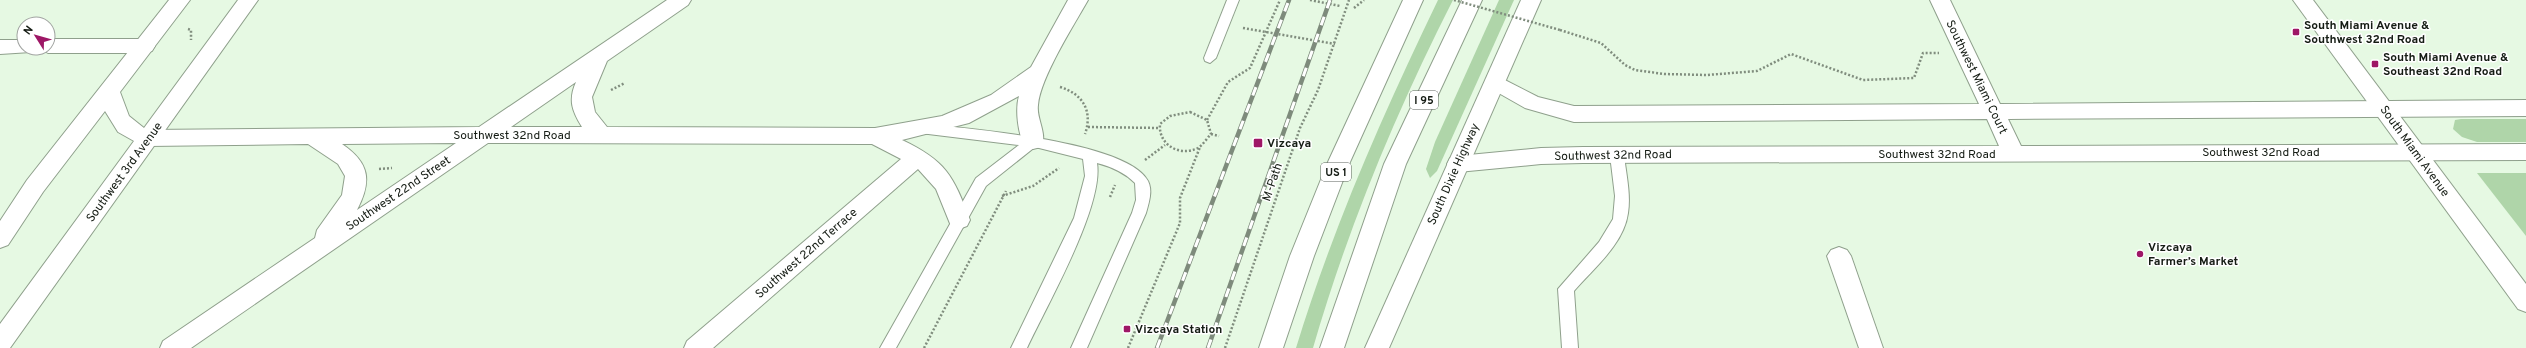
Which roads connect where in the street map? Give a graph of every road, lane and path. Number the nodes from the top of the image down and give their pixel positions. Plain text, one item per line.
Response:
1 (180, 0) edge
2 (248, 0) edge
3 (681, 0) edge
4 (1078, 0) edge
5 (1233, 0) edge
6 (1280, 0) edge
7 (1310, 0) edge
8 (1349, 0) edge
9 (1364, 0) edge
10 (1412, 0) edge
11 (1454, 0) edge
12 (1472, 0) edge
13 (1531, 0) edge
14 (1940, 0) edge
15 (2303, 0) edge
16 (1340, 6) dead end
17 (1354, 8) dead end
18 (1254, 31) dead end
19 (1267, 33) junction
20 (1335, 44) junction
21 (16, 46) edge
22 (56, 46) edge
23 (145, 46) junction
24 (0, 47) edge
25 (1939, 53) dead end
26 (600, 56) junction
27 (1210, 58) dead end
28 (1038, 72) junction
29 (1495, 82) junction
30 (1060, 87) dead end
31 (110, 91) junction
32 (2383, 108) junction
33 (2526, 108) edge
34 (1994, 111) junction
35 (1207, 120) junction
36 (1088, 127) junction
37 (1159, 128) junction
38 (925, 129) junction
39 (1211, 134) junction
40 (484, 135) junction
41 (601, 135) junction
42 (875, 136) junction
43 (1219, 136) dead end
44 (313, 137) junction
45 (148, 138) junction
46 (1082, 139) dead end
47 (1033, 141) junction
48 (1165, 145) junction
49 (1200, 147) junction
50 (2416, 152) junction
51 (2526, 152) edge
52 (2014, 154) junction
53 (1617, 155) junction
54 (1089, 156) junction
55 (916, 158) junction
56 (1140, 163) dead end
57 (1064, 164) dead end
58 (1458, 164) junction
59 (1006, 189) dead end
60 (996, 196) dead end
61 (1002, 196) junction
62 (959, 220) junction
63 (0, 238) edge
64 (315, 250) junction
65 (1839, 256) dead end
66 (2526, 302) edge
67 (0, 343) edge
68 (172, 347) edge
69 (696, 348) edge
70 (888, 348) edge
71 (924, 348) edge
72 (1019, 348) edge
73 (1079, 348) edge
74 (1128, 348) edge
75 (1225, 348) edge
76 (1271, 348) edge
77 (1332, 348) edge
78 (1377, 348) edge
79 (1570, 348) edge
80 (1871, 348) edge

1 - 23 main road
2 - 45 main road, Southwest 3rd Avenue
3 - 26 main road, Southwest 22nd Street
4 - 28 main road
5 - 27 lane
6 - 19 path
7 - 16 path
8 - 20 path, M-Path
9 - 17 path
10 - 76 main road, US 1
11 - 25 path, bridge
12 - 77 main road, I 95
13 - 29 main road, South Dixie Highway
14 - 34 main road, Southwest Miami Court
15 - 32 main road, South Miami Avenue
18 - 19 path
19 - 20 path
19 - 35 path
20 - 75 path, M-Path
21 - 24 main road
22 - 23 main road
23 - 31 main road
26 - 40 main road, Southwest 22nd Street
26 - 41 main road
28 - 38 main road, Southwest 32nd Road
28 - 47 main road
29 - 34 main road
29 - 58 main road, South Dixie Highway
30 - 36 path
31 - 45 main road
31 - 63 main road
32 - 33 main road
32 - 34 main road
32 - 50 main road, South Miami Avenue
34 - 52 main road, Southwest Miami Court
35 - 37 path
35 - 39 path
36 - 37 path
36 - 46 path
37 - 48 path
38 - 42 main road, Southwest 32nd Road
38 - 47 lane
39 - 43 path
39 - 49 path
40 - 41 main road, Southwest 32nd Road
40 - 44 main road, Southwest 32nd Road
40 - 64 main road, Southwest 22nd Street
41 - 42 main road, Southwest 32nd Road
42 - 55 main road, Southwest 32nd Road
44 - 45 main road, Southwest 32nd Road
44 - 64 main road
45 - 67 main road, Southwest 3rd Avenue
47 - 54 lane
47 - 62 lane
48 - 49 path
48 - 56 path
49 - 74 path
50 - 51 main road, Southwest 32nd Road
50 - 52 main road, Southwest 32nd Road
50 - 66 main road, South Miami Avenue
52 - 53 main road, Southwest 32nd Road
53 - 58 main road, Southwest 32nd Road
53 - 79 lane
54 - 72 lane
54 - 73 lane
55 - 62 main road, Southwest 32nd Road
55 - 69 main road, Southwest 22nd Terrace
57 - 61 path
58 - 78 main road, South Dixie Highway
59 - 61 path
60 - 61 path
61 - 71 path
62 - 70 lane
64 - 68 main road, Southwest 22nd Street
65 - 80 main road

